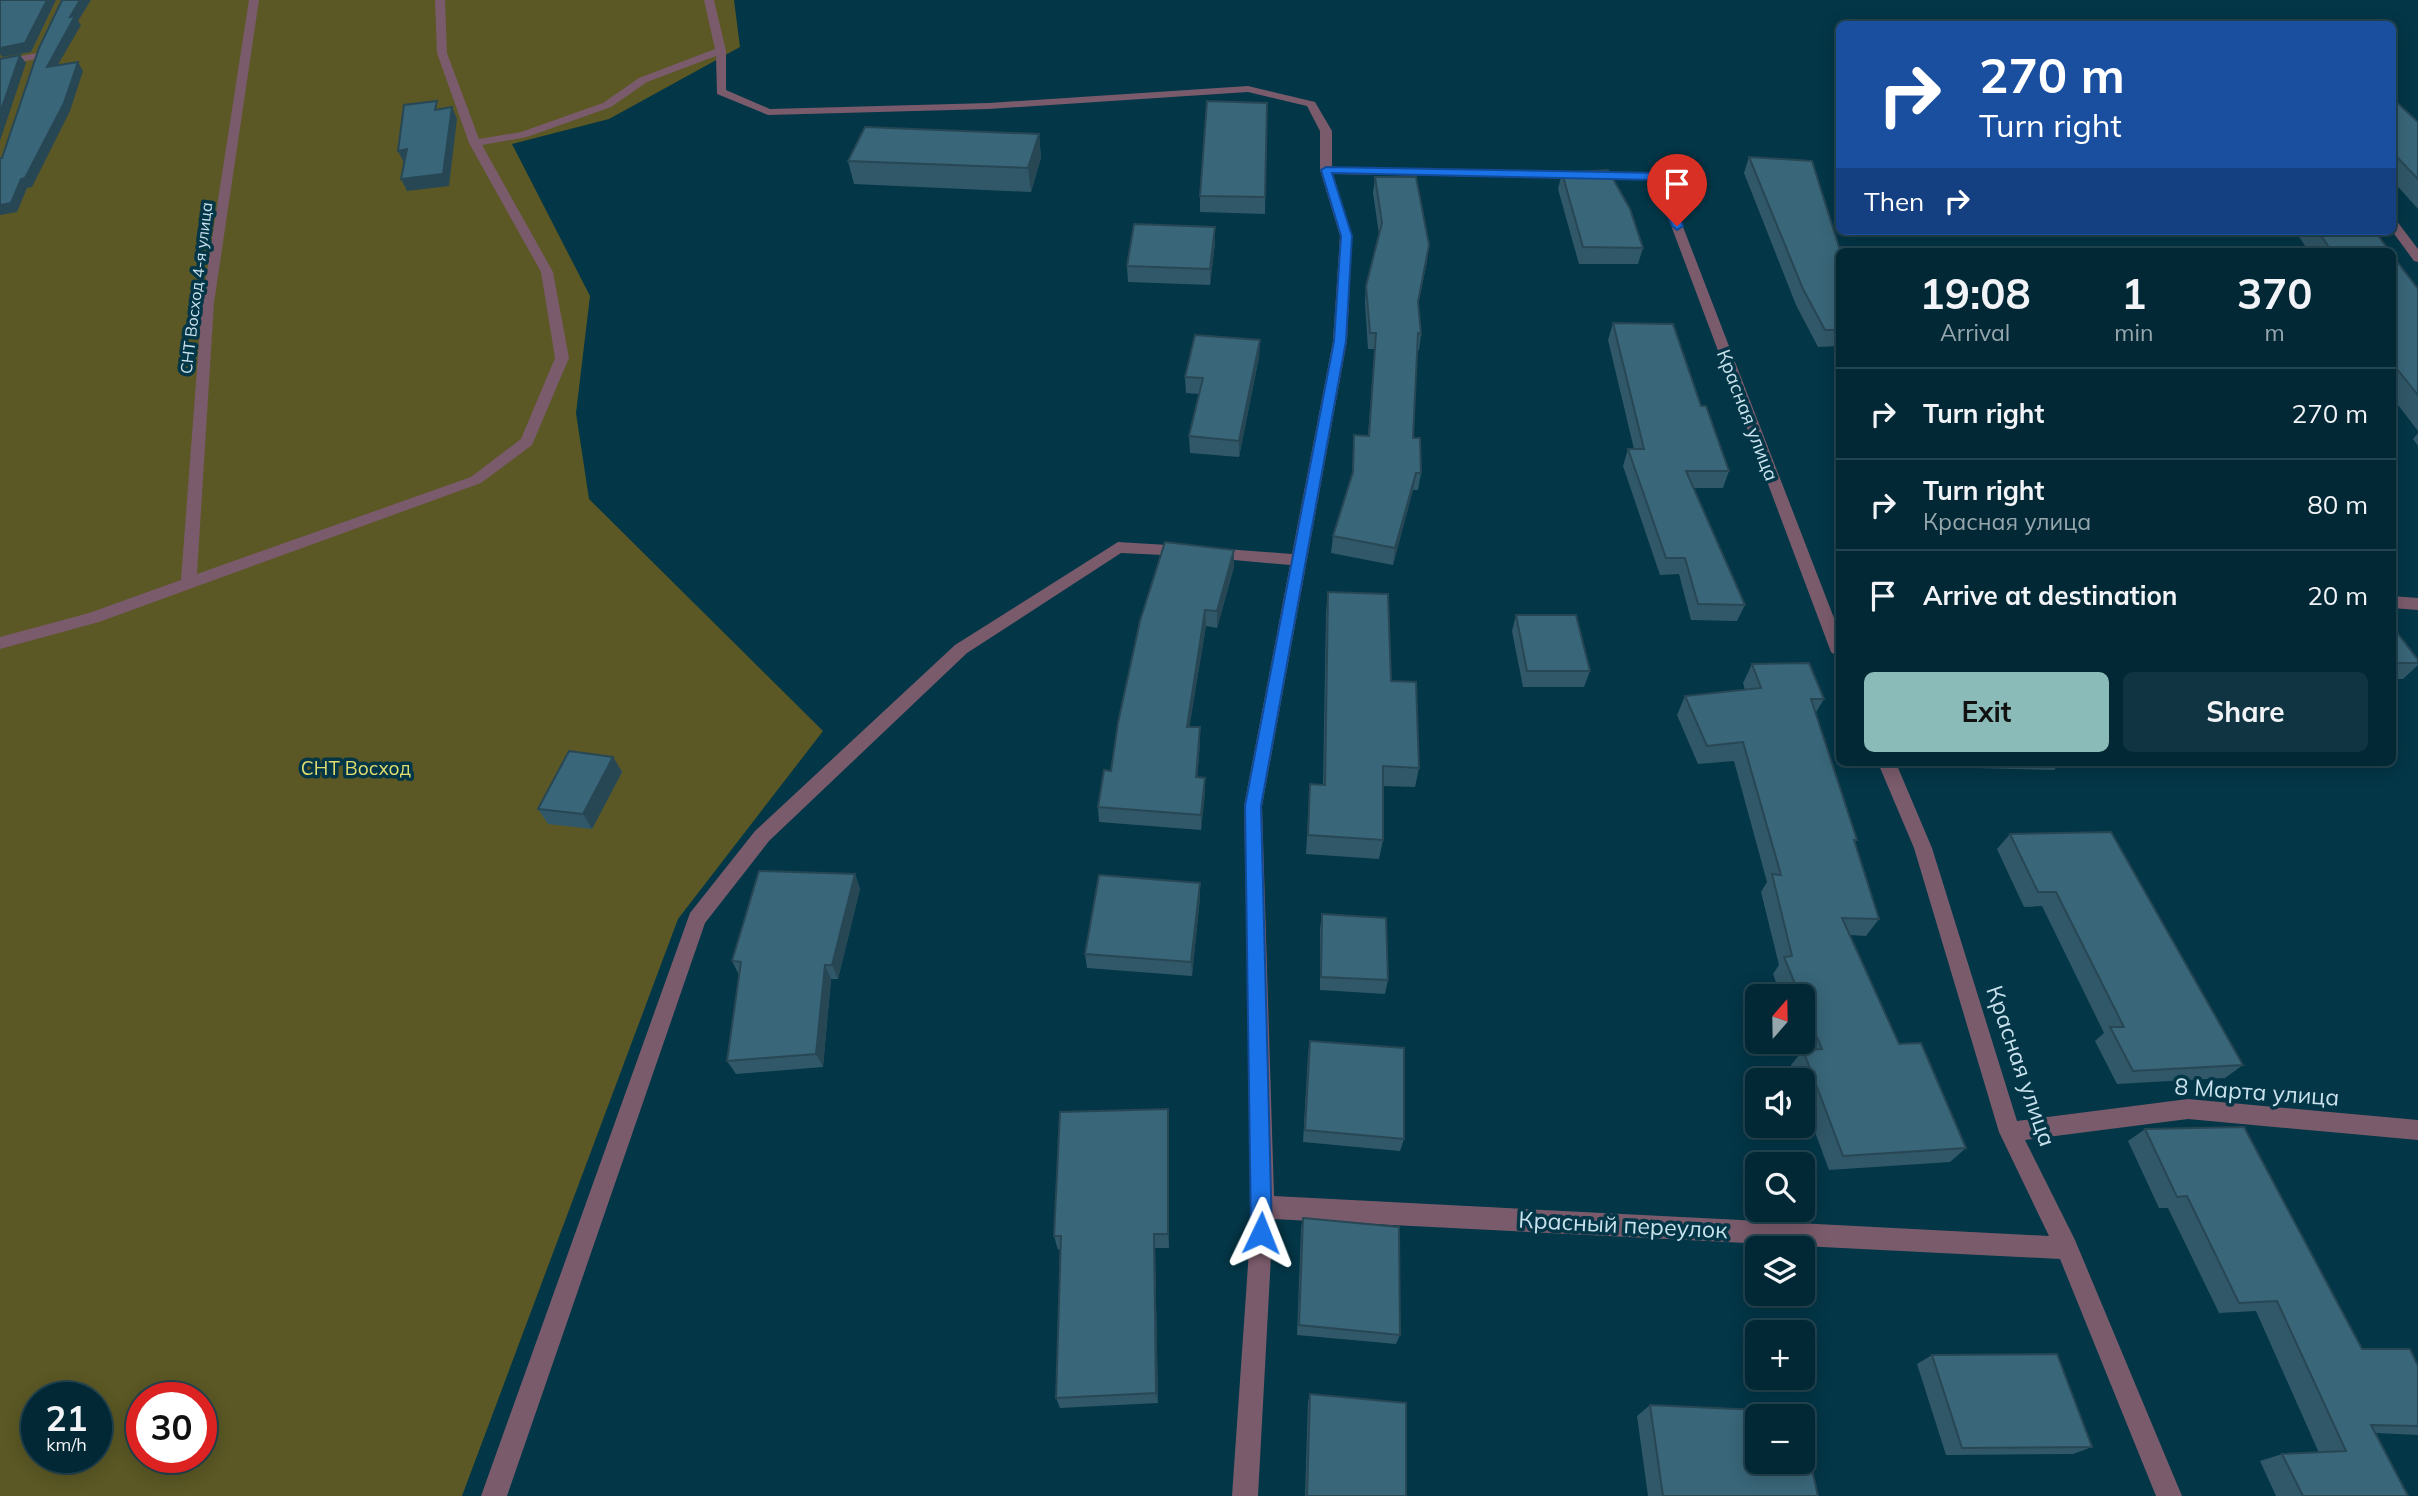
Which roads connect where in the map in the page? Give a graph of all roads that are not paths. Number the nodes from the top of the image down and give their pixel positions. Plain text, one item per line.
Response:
1 (254, 0) edge
2 (440, 0) edge
3 (709, 0) edge
4 (42, 45) edge
5 (721, 51) junction
6 (37, 56) junction
7 (0, 63) edge
8 (33, 68) edge
9 (475, 144) junction
10 (1326, 170) junction
11 (2396, 228) edge
12 (2418, 258) edge
13 (1299, 560) junction
14 (188, 582) junction
15 (2396, 603) edge
16 (2418, 604) edge
17 (1833, 621) edge
18 (0, 643) edge
19 (1887, 766) edge
20 (2418, 1130) edge
21 (2010, 1132) junction
22 (1263, 1206) junction
23 (2067, 1248) junction
24 (494, 1496) edge
25 (1245, 1496) edge
26 (2169, 1496) edge

1 - 14 street, СНТ Восход 4-я улица
2 - 9 street
3 - 5 street
4 - 6 street
5 - 9 street
5 - 10 street
6 - 7 street
6 - 8 street
9 - 14 street
10 - 13 street
10 - 17 street, Красная улица
11 - 12 street
13 - 22 street
13 - 24 street
14 - 18 street
15 - 16 street
19 - 21 street, Красная улица
20 - 21 street, 8 Марта улица
21 - 23 street, Красная улица
22 - 23 street, Красный переулок
22 - 25 street
23 - 26 street, Красная улица

